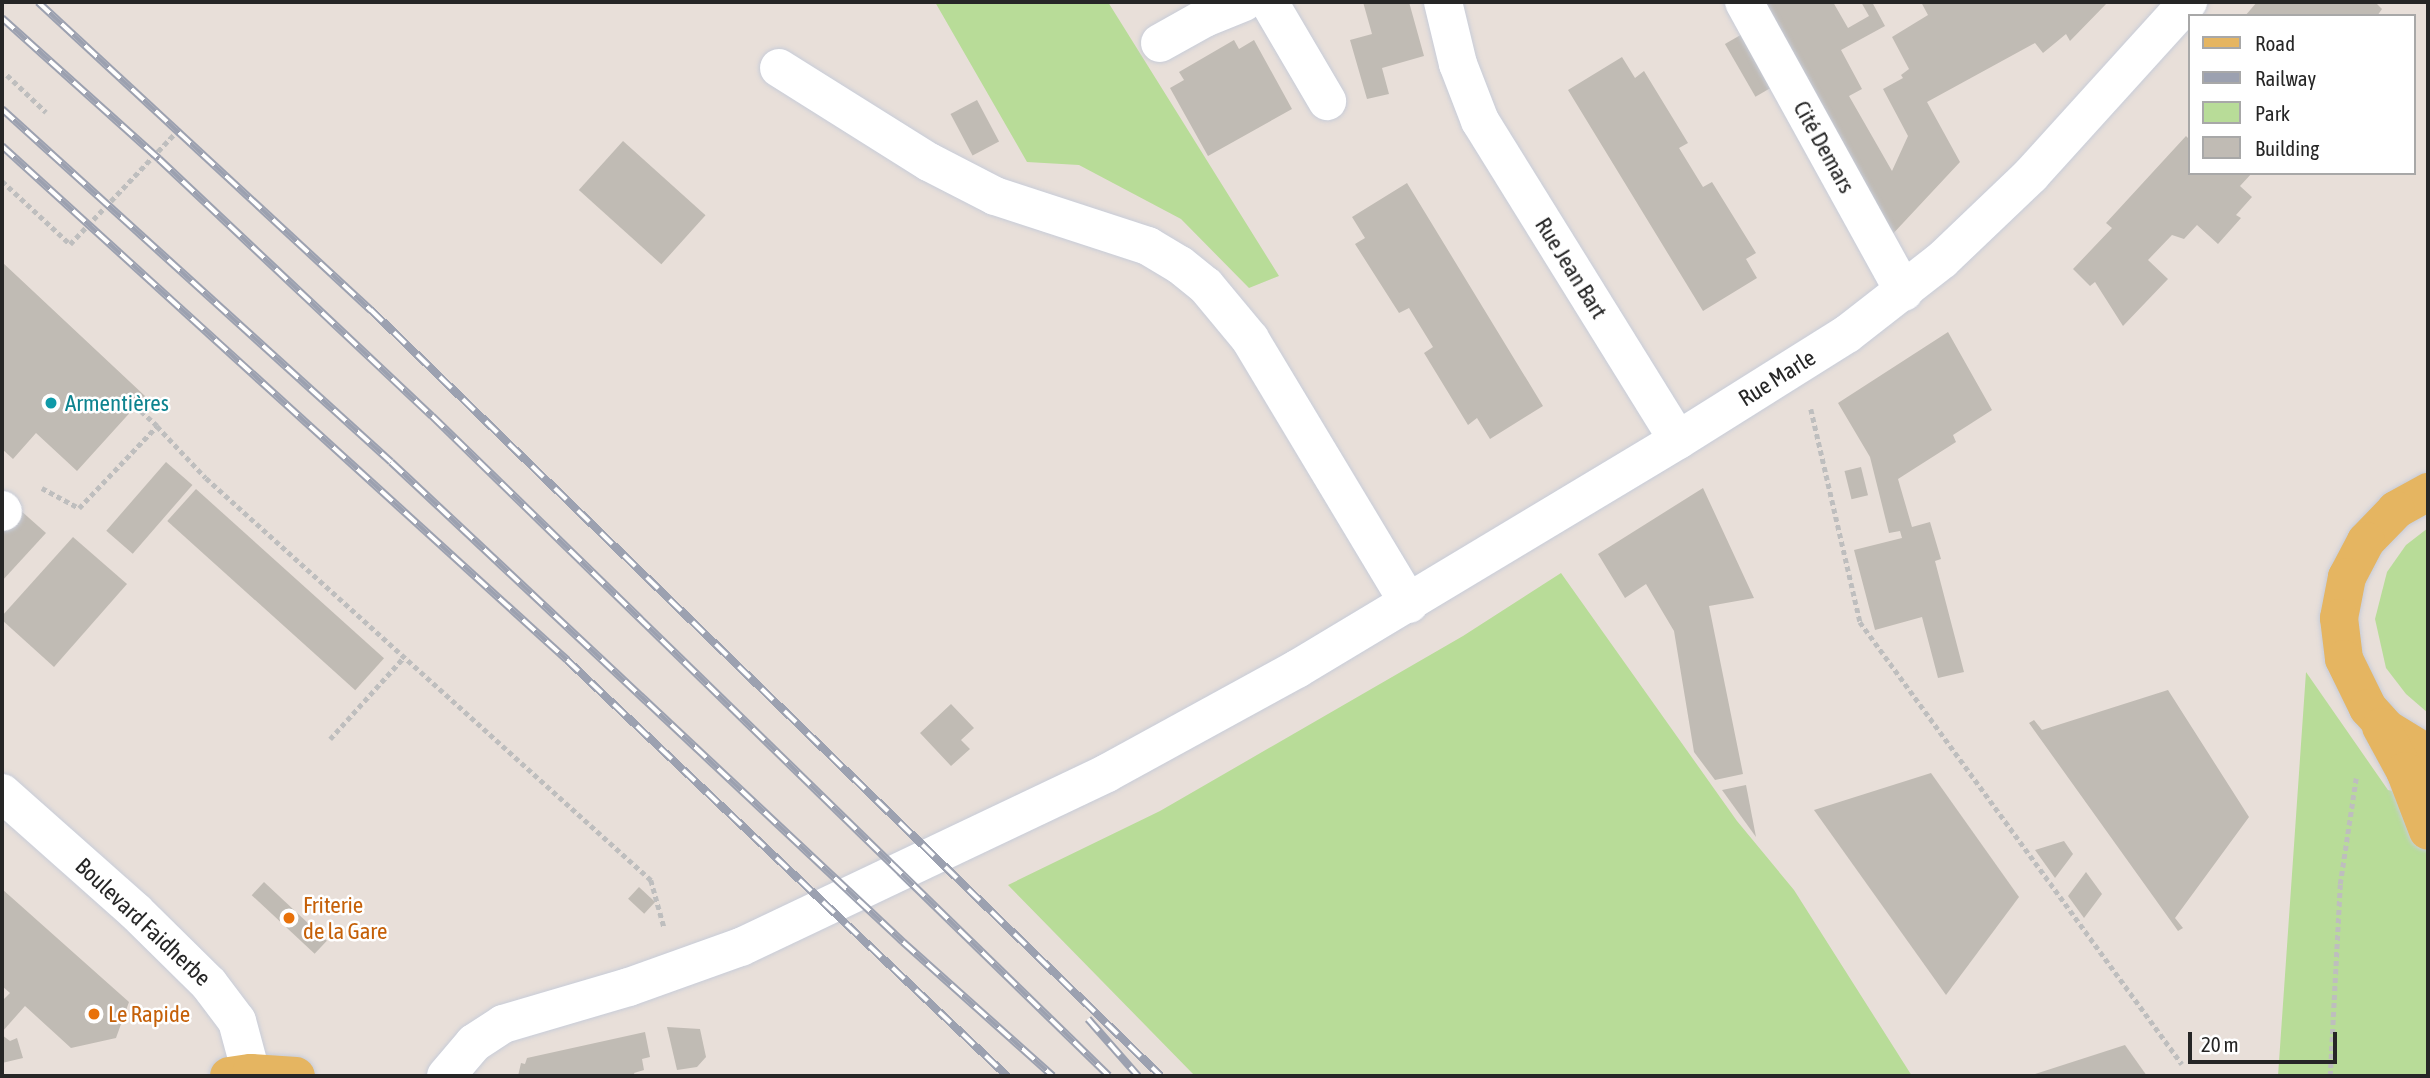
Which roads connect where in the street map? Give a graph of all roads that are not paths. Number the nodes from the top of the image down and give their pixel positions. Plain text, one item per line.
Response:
1 (1244, 2) edge
2 (1269, 2) edge
3 (1443, 2) edge
4 (1744, 2) edge
5 (2188, 2) edge
6 (1160, 43) dead end
7 (779, 68) dead end
8 (1327, 101) dead end
9 (1904, 292) junction
10 (1678, 440) junction
11 (2428, 460) edge
12 (2428, 492) edge
13 (2385, 520) junction
14 (1409, 604) junction
15 (2377, 719) junction
16 (2428, 754) edge
17 (2, 793) edge
18 (2428, 831) edge
19 (240, 1074) edge
20 (296, 1076) edge
21 (446, 1076) edge

1 - 6 street
2 - 8 street
3 - 10 street, Rue Jean Bart
4 - 9 street, Cité Demars
5 - 9 street, Rue Marle
7 - 14 street
9 - 10 street, Rue Marle
10 - 14 street, Rue Marle
11 - 13 main road
12 - 13 main road
13 - 15 main road
14 - 21 street, Rue Marle
15 - 16 main road
15 - 18 main road
17 - 19 street, Boulevard Faidherbe
19 - 20 main road

